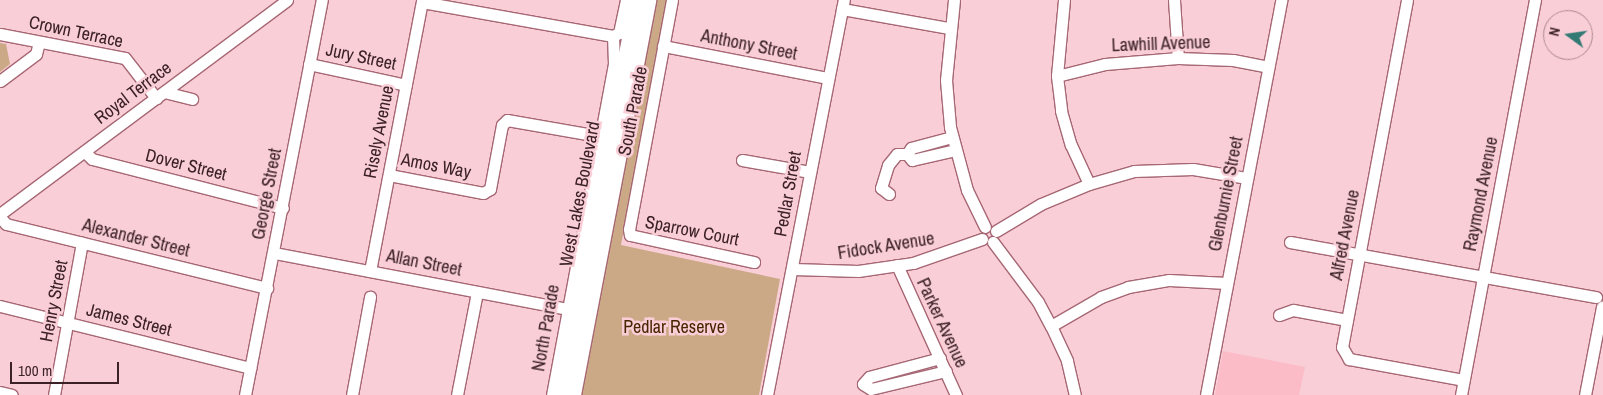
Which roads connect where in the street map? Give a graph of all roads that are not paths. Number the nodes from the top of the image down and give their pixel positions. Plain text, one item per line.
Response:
1 (287, 0) edge
2 (322, 0) edge
3 (649, 0) edge
4 (672, 0) edge
5 (954, 0) edge
6 (1064, 0) edge
7 (1174, 0) edge
8 (1281, 0) edge
9 (1407, 0) edge
10 (1535, 0) edge
11 (422, 1) edge
12 (630, 2) edge
13 (843, 5) edge
14 (949, 28) junction
15 (0, 34) edge
16 (613, 36) junction
17 (40, 42) junction
18 (663, 46) junction
19 (1178, 58) junction
20 (309, 64) junction
21 (1268, 67) junction
22 (1057, 76) junction
23 (828, 78) junction
24 (0, 81) edge
25 (406, 85) junction
26 (160, 95) junction
27 (192, 99) dead end
28 (599, 136) junction
29 (952, 138) junction
30 (955, 150) junction
31 (85, 152) junction
32 (907, 154) junction
33 (742, 160) dead end
34 (810, 172) junction
35 (389, 175) junction
36 (1247, 178) junction
37 (1089, 184) junction
38 (889, 194) dead end
39 (282, 208) junction
40 (0, 215) edge
41 (629, 229) joint
42 (989, 235) junction
43 (1290, 242) dead end
44 (82, 243) junction
45 (274, 253) junction
46 (1359, 253) junction
47 (754, 262) dead end
48 (897, 265) junction
49 (793, 270) junction
50 (370, 271) junction
51 (1483, 276) junction
52 (1226, 283) junction
53 (267, 288) junction
54 (477, 292) junction
55 (370, 297) dead end
56 (1601, 300) edge
57 (0, 306) edge
58 (567, 309) junction
59 (1279, 315) dead end
60 (1346, 320) junction
61 (67, 323) junction
62 (1051, 326) junction
63 (940, 358) junction
64 (250, 368) junction
65 (946, 371) junction
66 (1464, 380) junction
67 (0, 392) edge
68 (12, 395) edge
69 (54, 395) edge
70 (245, 395) edge
71 (352, 395) edge
72 (457, 395) edge
73 (552, 395) edge
74 (561, 395) edge
75 (574, 395) edge
76 (767, 395) edge
77 (956, 395) edge
78 (1075, 395) edge
79 (1206, 395) edge
80 (1461, 395) edge
81 (1585, 395) edge

1 - 26 street, Royal Terrace
2 - 20 street, George Street
3 - 75 main road, West Lakes Boulevard
4 - 18 street, South Parade
5 - 14 street
6 - 22 street
7 - 19 street
8 - 21 street, Glenburnie Street
9 - 46 street, Alfred Avenue
10 - 51 street, Raymond Avenue
11 - 16 street
11 - 25 street, Risely Avenue
12 - 16 street, North Parade
12 - 74 main road, West Lakes Boulevard
13 - 14 street
13 - 23 street, Pedlar Street
14 - 29 street
15 - 17 street, Crown Terrace
16 - 28 street, North Parade
17 - 24 street
17 - 26 street, Crown Terrace
18 - 23 street, Anthony Street
18 - 41 street, South Parade
19 - 21 street, Lawhill Avenue
19 - 22 street, Lawhill Avenue
20 - 25 street, Jury Street
20 - 39 street, George Street
21 - 36 street, Glenburnie Street
22 - 37 street
23 - 34 street, Pedlar Street
25 - 35 street, Risely Avenue
26 - 27 street
26 - 31 street, Royal Terrace
28 - 35 street, Amos Way
28 - 58 street, North Parade
29 - 30 street
29 - 32 street
30 - 32 street
30 - 42 street
31 - 39 street, Dover Street
31 - 40 street, Royal Terrace
32 - 38 street
33 - 34 street
34 - 49 street, Pedlar Street
35 - 50 street, Risely Avenue
36 - 37 street, Fidock Avenue
36 - 52 street, Glenburnie Street
37 - 42 street, Fidock Avenue
39 - 45 street, George Street
40 - 44 street, Alexander Street
41 - 47 street, Sparrow Court
42 - 48 street, Fidock Avenue
42 - 62 street
43 - 46 street
44 - 53 street, Alexander Street
44 - 61 street, Henry Street
45 - 50 street, Allan Street
45 - 53 street, George Street
46 - 51 street
46 - 60 street, Alfred Avenue
48 - 49 street, Fidock Avenue
48 - 63 street, Parker Avenue
49 - 76 street, Pedlar Street
50 - 54 street, Allan Street
51 - 56 street
51 - 66 street, Raymond Avenue
52 - 62 street
52 - 79 street, Glenburnie Street
53 - 64 street, George Street
54 - 58 street, Allan Street
54 - 72 street
55 - 71 street
56 - 81 street
57 - 61 street, James Street
58 - 73 street, North Parade
59 - 60 street
60 - 66 street, Alfred Avenue
61 - 64 street, James Street
61 - 69 street, Henry Street
62 - 78 street
63 - 65 street, Parker Avenue
63 - 65 street
64 - 70 street, George Street
65 - 77 street, Parker Avenue
66 - 80 street, Raymond Avenue
67 - 68 street

